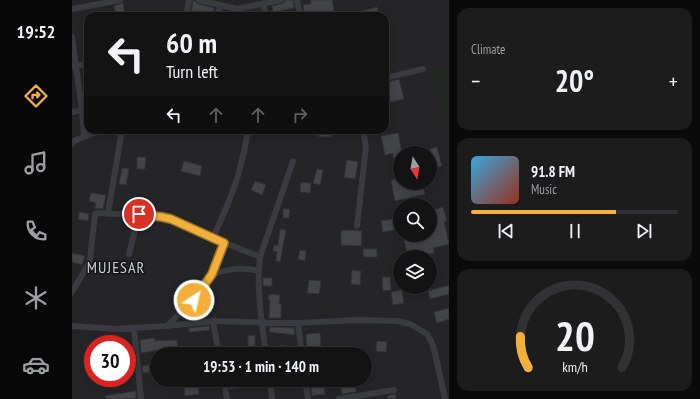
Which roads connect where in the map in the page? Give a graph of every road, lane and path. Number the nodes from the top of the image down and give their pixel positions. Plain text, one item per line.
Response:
1 (120, 0) edge
2 (189, 0) edge
3 (199, 0) edge
4 (281, 0) edge
5 (297, 0) edge
6 (263, 4) junction
7 (220, 5) junction
8 (72, 9) edge
9 (237, 9) junction
10 (187, 12) edge
11 (219, 12) edge
12 (238, 12) edge
13 (265, 12) edge
14 (299, 12) edge
15 (72, 38) edge
16 (84, 65) edge
17 (74, 66) edge
18 (423, 69) dead end
19 (389, 77) edge
20 (82, 110) junction
21 (72, 112) edge
22 (90, 134) edge
23 (121, 134) edge
24 (247, 134) edge
25 (364, 134) edge
26 (84, 136) junction
27 (72, 144) edge
28 (293, 161) dead end
29 (108, 214) junction
30 (139, 214) junction
31 (356, 226) dead end
32 (213, 238) junction
33 (224, 243) junction
34 (129, 254) dead end
35 (260, 257) junction
36 (258, 271) junction
37 (212, 274) junction
38 (72, 292) edge
39 (213, 321) junction
40 (262, 322) junction
41 (298, 323) junction
42 (72, 326) edge
43 (167, 326) junction
44 (134, 328) junction
45 (218, 347) edge
46 (265, 347) edge
47 (301, 347) edge
48 (225, 387) edge
49 (271, 387) edge
50 (306, 387) edge
51 (394, 390) dead end
52 (141, 399) edge
53 (227, 399) edge
54 (272, 399) edge
55 (308, 399) edge
56 (339, 399) edge
57 (445, 399) edge

1 - 8 street
2 - 10 street
3 - 7 street
4 - 6 street
5 - 14 street
6 - 9 street
6 - 13 street
7 - 9 street
7 - 11 street
9 - 12 street
15 - 17 street
16 - 17 street
17 - 20 street
18 - 19 street
20 - 21 street
20 - 26 street
22 - 26 street
23 - 29 street
24 - 32 street
25 - 31 street
26 - 27 street
28 - 35 street
29 - 30 street
29 - 38 street
30 - 32 street
30 - 34 street
32 - 33 street
33 - 35 street
33 - 37 street
35 - 36 street
36 - 37 street
36 - 40 street
37 - 43 street
39 - 40 street
39 - 43 street
39 - 45 street
40 - 41 street
40 - 46 street
41 - 47 street
41 - 57 street
42 - 44 street
43 - 44 street
44 - 52 street
48 - 53 street
49 - 54 street
50 - 55 street
51 - 56 street

